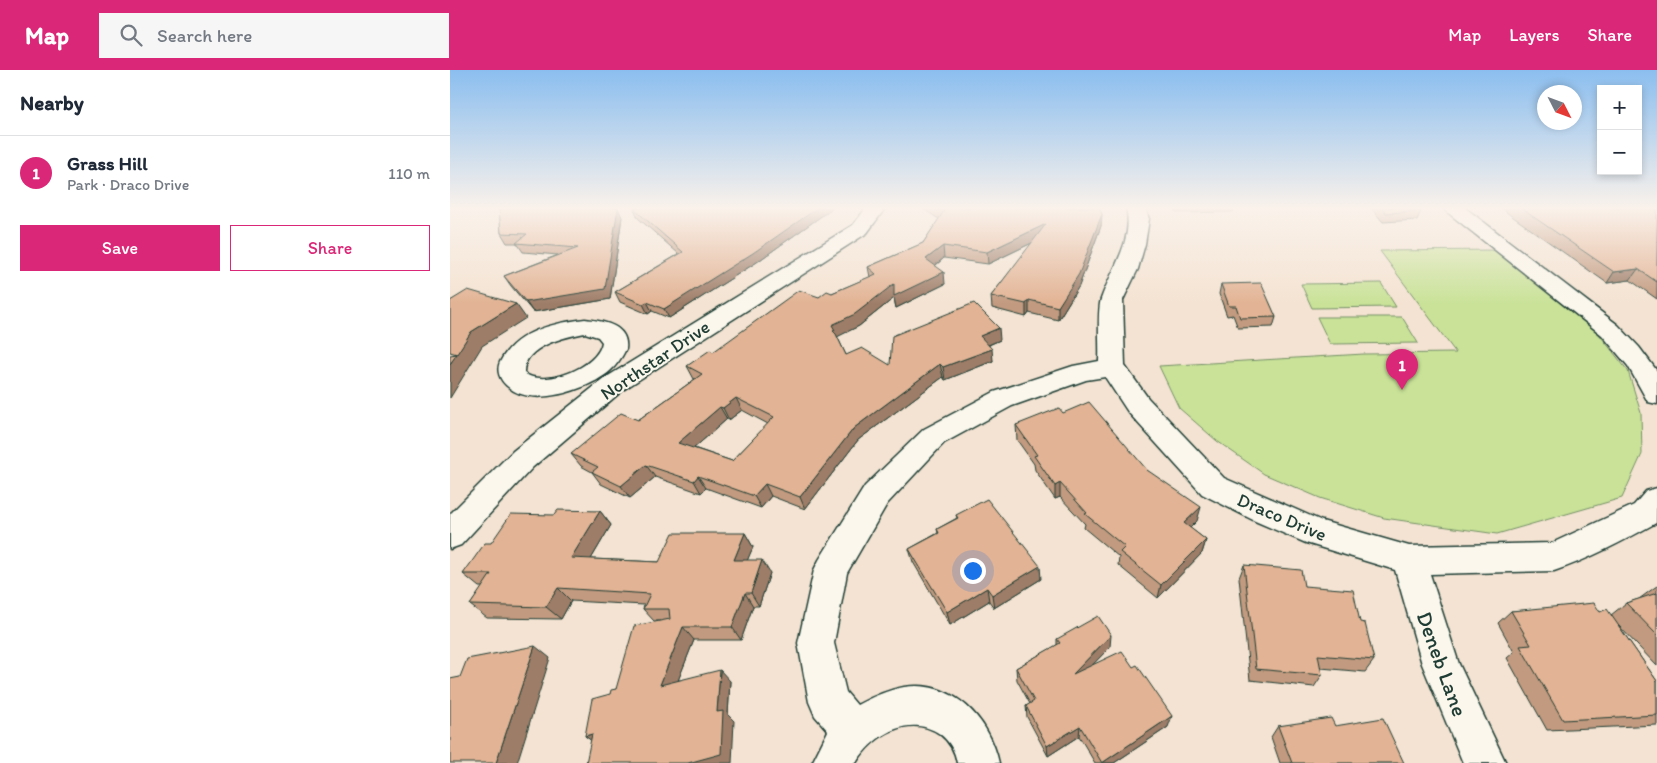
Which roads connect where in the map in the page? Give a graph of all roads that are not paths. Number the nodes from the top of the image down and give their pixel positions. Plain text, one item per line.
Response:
1 (844, 239) edge
2 (1136, 239) edge
3 (1495, 239) edge
4 (1112, 367) junction
5 (592, 372) dead end
6 (614, 384) junction
7 (1657, 395) edge
8 (1657, 500) edge
9 (450, 535) edge
10 (1409, 560) junction
11 (854, 731) junction
12 (833, 763) edge
13 (978, 763) edge
14 (1485, 763) edge

1 - 6 street, Northstar Drive
2 - 4 street
3 - 7 street
4 - 10 street, Draco Drive
4 - 11 street
5 - 6 street
6 - 9 street, Northstar Drive
8 - 10 street, Draco Drive
10 - 14 street, Deneb Lane
11 - 12 street
11 - 13 street

